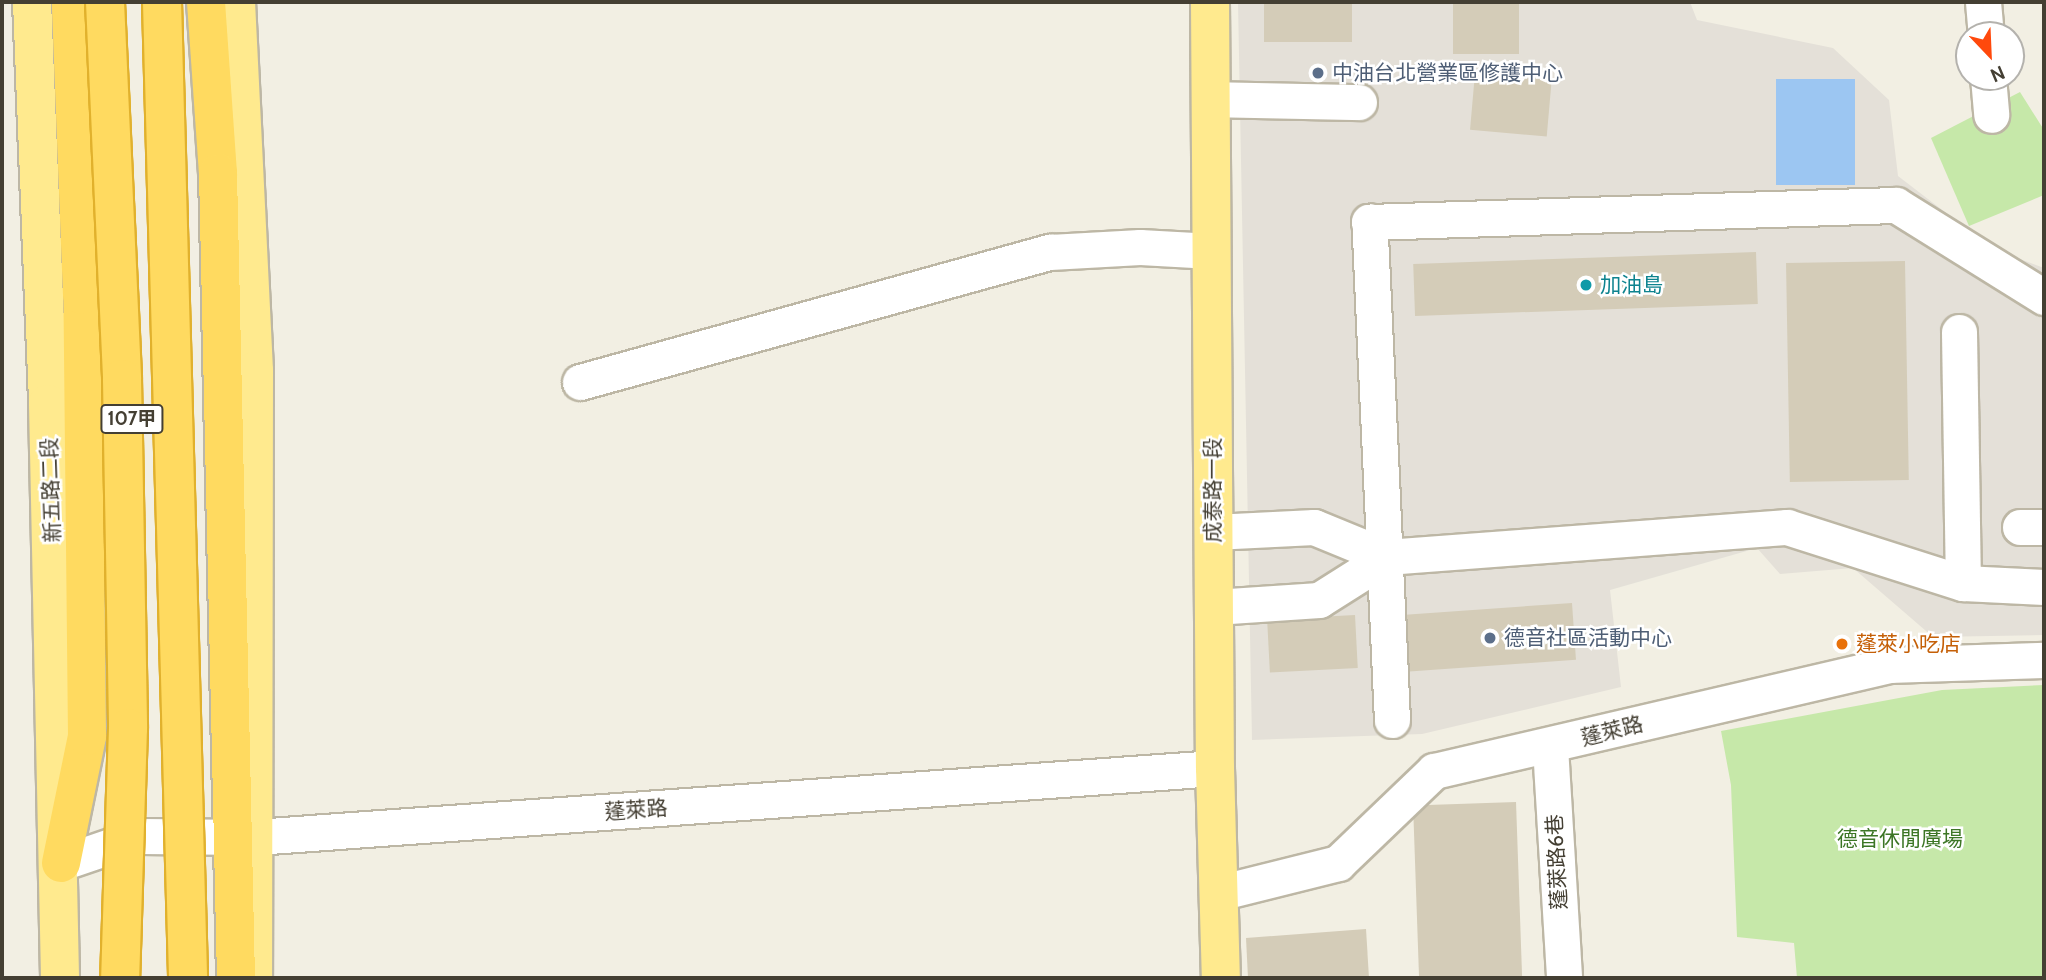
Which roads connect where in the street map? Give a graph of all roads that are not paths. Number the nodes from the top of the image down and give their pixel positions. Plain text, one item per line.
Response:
1 (32, 2) edge
2 (71, 2) edge
3 (105, 2) edge
4 (118, 2) edge
5 (150, 2) edge
6 (162, 2) edge
7 (206, 2) edge
8 (236, 2) edge
9 (1210, 2) edge
10 (1983, 2) edge
11 (1985, 21) edge
12 (1990, 91) edge
13 (1211, 99) junction
14 (1359, 102) dead end
15 (1991, 115) dead end
16 (1212, 251) junction
17 (2044, 297) edge
18 (1959, 332) dead end
19 (580, 383) dead end
20 (1213, 532) junction
21 (1387, 556) junction
22 (1963, 583) junction
23 (2044, 587) edge
24 (1214, 607) junction
25 (2044, 660) edge
26 (1392, 720) dead end
27 (1550, 747) junction
28 (1214, 768) junction
29 (158, 836) junction
30 (244, 837) junction
31 (61, 863) junction
32 (1217, 892) junction
33 (60, 978) edge
34 (120, 978) edge
35 (135, 978) edge
36 (173, 978) edge
37 (188, 978) edge
38 (236, 978) edge
39 (253, 978) edge
40 (1221, 978) edge
41 (1564, 978) edge

1 - 31 main road, 新五路二段
2 - 31 highway
3 - 34 highway, bridge
4 - 29 main road, 107甲
5 - 29 main road, 107甲
6 - 37 highway, bridge
7 - 30 highway
8 - 30 main road
9 - 13 main road, 成泰路一段
10 - 11 street
12 - 15 street
13 - 14 street
13 - 16 main road, 成泰路一段
16 - 19 street
16 - 20 main road, 成泰路一段
17 - 21 street
18 - 22 street
20 - 21 street
20 - 24 main road, 成泰路一段
21 - 22 street
21 - 24 street
21 - 26 street
22 - 23 street
24 - 28 main road, 成泰路一段
25 - 27 street, 蓬萊路
27 - 32 street, 蓬萊路
27 - 41 street, 蓬萊路6巷
28 - 30 street, 蓬萊路
28 - 32 main road, 成泰路一段
29 - 30 street, 蓬萊路
29 - 31 street, 蓬萊路
29 - 35 main road, 107甲
29 - 36 main road, 107甲
30 - 38 highway
30 - 39 main road
31 - 33 main road, 新五路二段
32 - 40 main road, 成泰路一段

